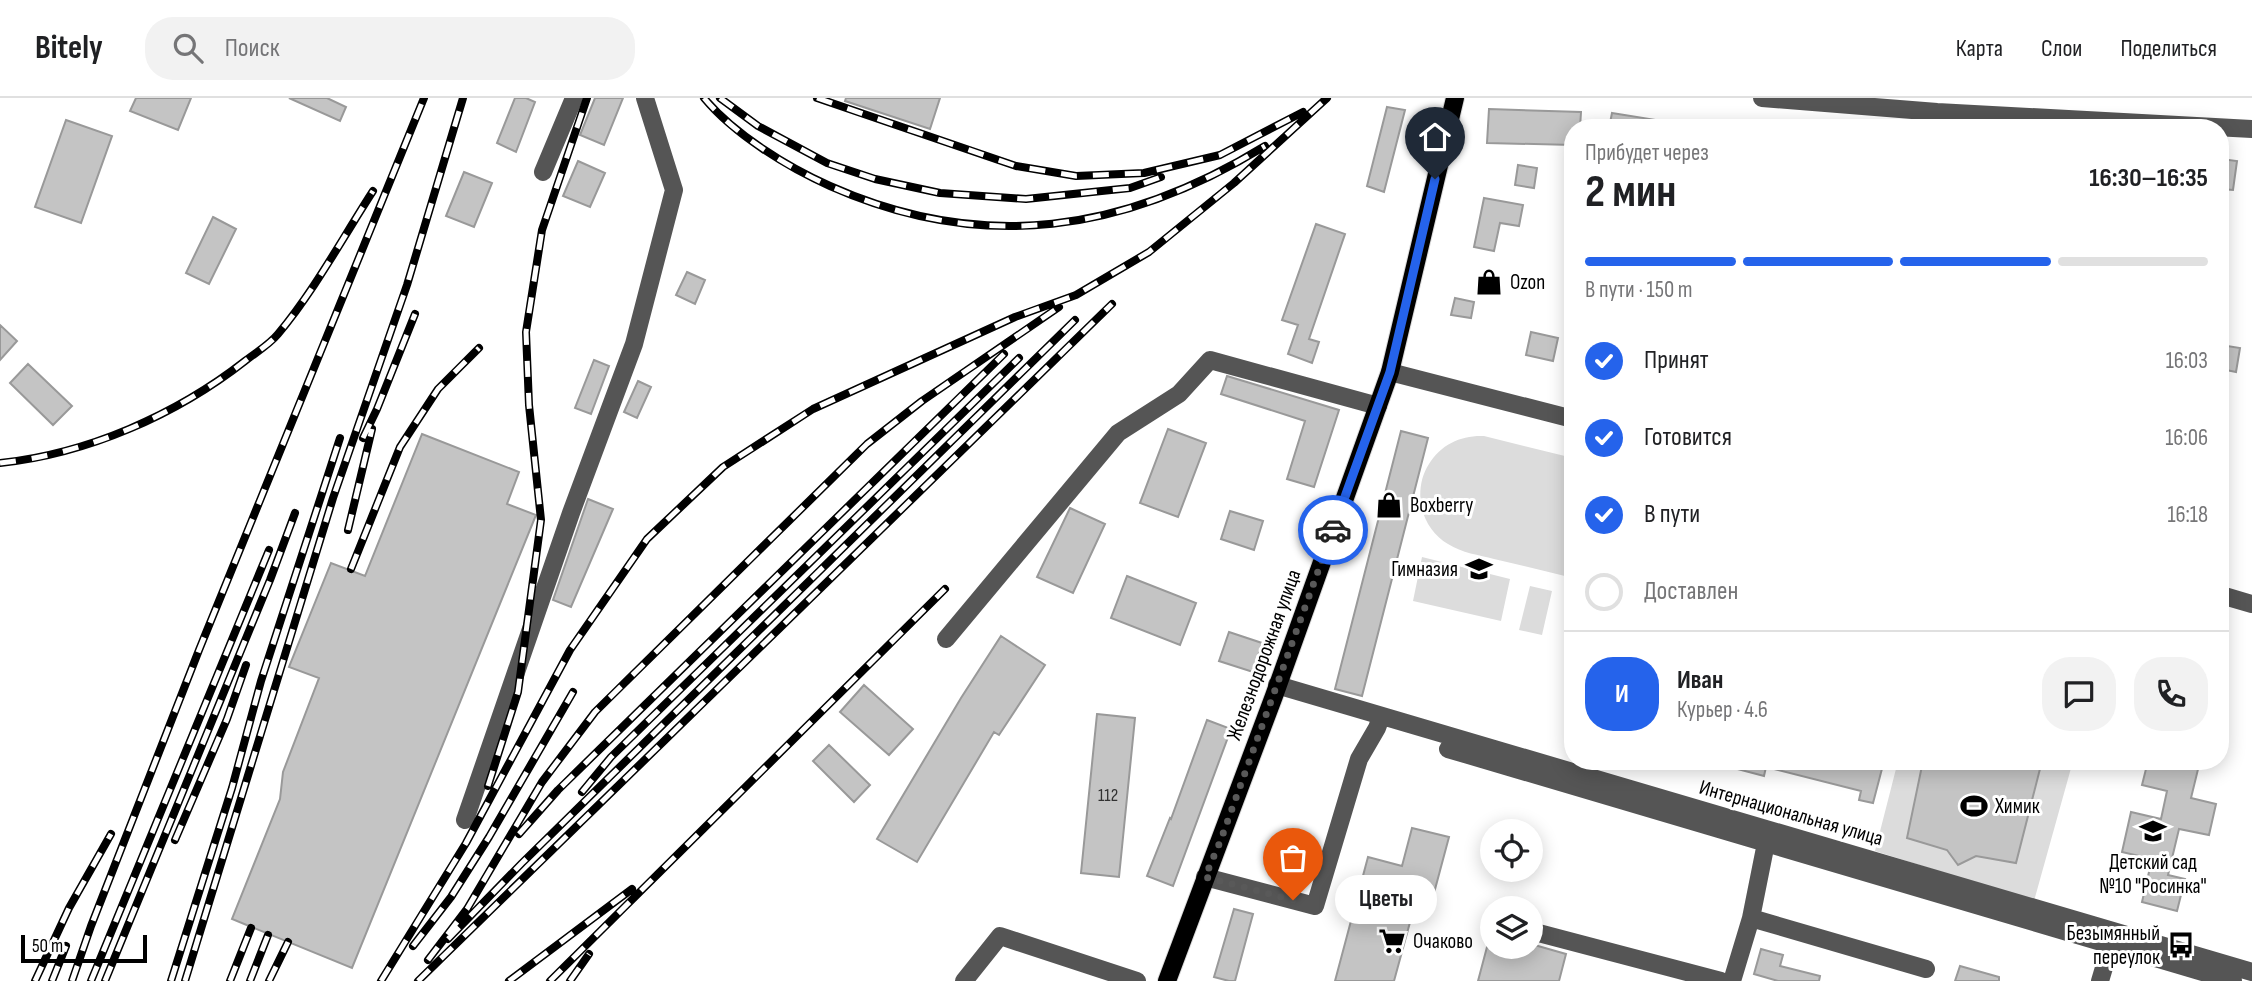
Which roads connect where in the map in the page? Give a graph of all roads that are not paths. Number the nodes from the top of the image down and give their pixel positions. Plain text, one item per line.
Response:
1 (574, 98) edge
2 (645, 98) edge
3 (1455, 98) edge
4 (1762, 98) edge
5 (2075, 119) edge
6 (2229, 127) edge
7 (2252, 128) edge
8 (543, 172) dead end
9 (1390, 372) junction
10 (1378, 406) junction
11 (1564, 417) edge
12 (2229, 597) edge
13 (2252, 604) edge
14 (946, 639) dead end
15 (1275, 691) junction
16 (1379, 722) junction
17 (465, 820) dead end
18 (1766, 844) junction
19 (1205, 877) junction
20 (1751, 918) junction
21 (1543, 934) edge
22 (2111, 944) junction
23 (1926, 969) dead end
24 (2252, 972) edge
25 (964, 981) edge
26 (1137, 981) edge
27 (1167, 981) edge
28 (1721, 981) edge
29 (1732, 981) edge
30 (2100, 981) edge
31 (2234, 981) edge

1 - 8 street
2 - 17 street
3 - 9 main road, Железнодорожная улица
4 - 5 street
6 - 7 street
9 - 10 main road, Железнодорожная улица
9 - 11 street
10 - 14 street
10 - 15 main road, Железнодорожная улица
12 - 13 street
15 - 16 street, Интернациональная улица
15 - 19 main road, Железнодорожная улица
16 - 18 street, Интернациональная улица
16 - 19 street
16 - 24 street, Интернациональная улица
18 - 20 street
18 - 22 street, Интернациональная улица
19 - 27 main road, Железнодорожная улица
20 - 23 street
20 - 29 street
21 - 28 street
22 - 30 street
22 - 31 street, Интернациональная улица
25 - 26 street

